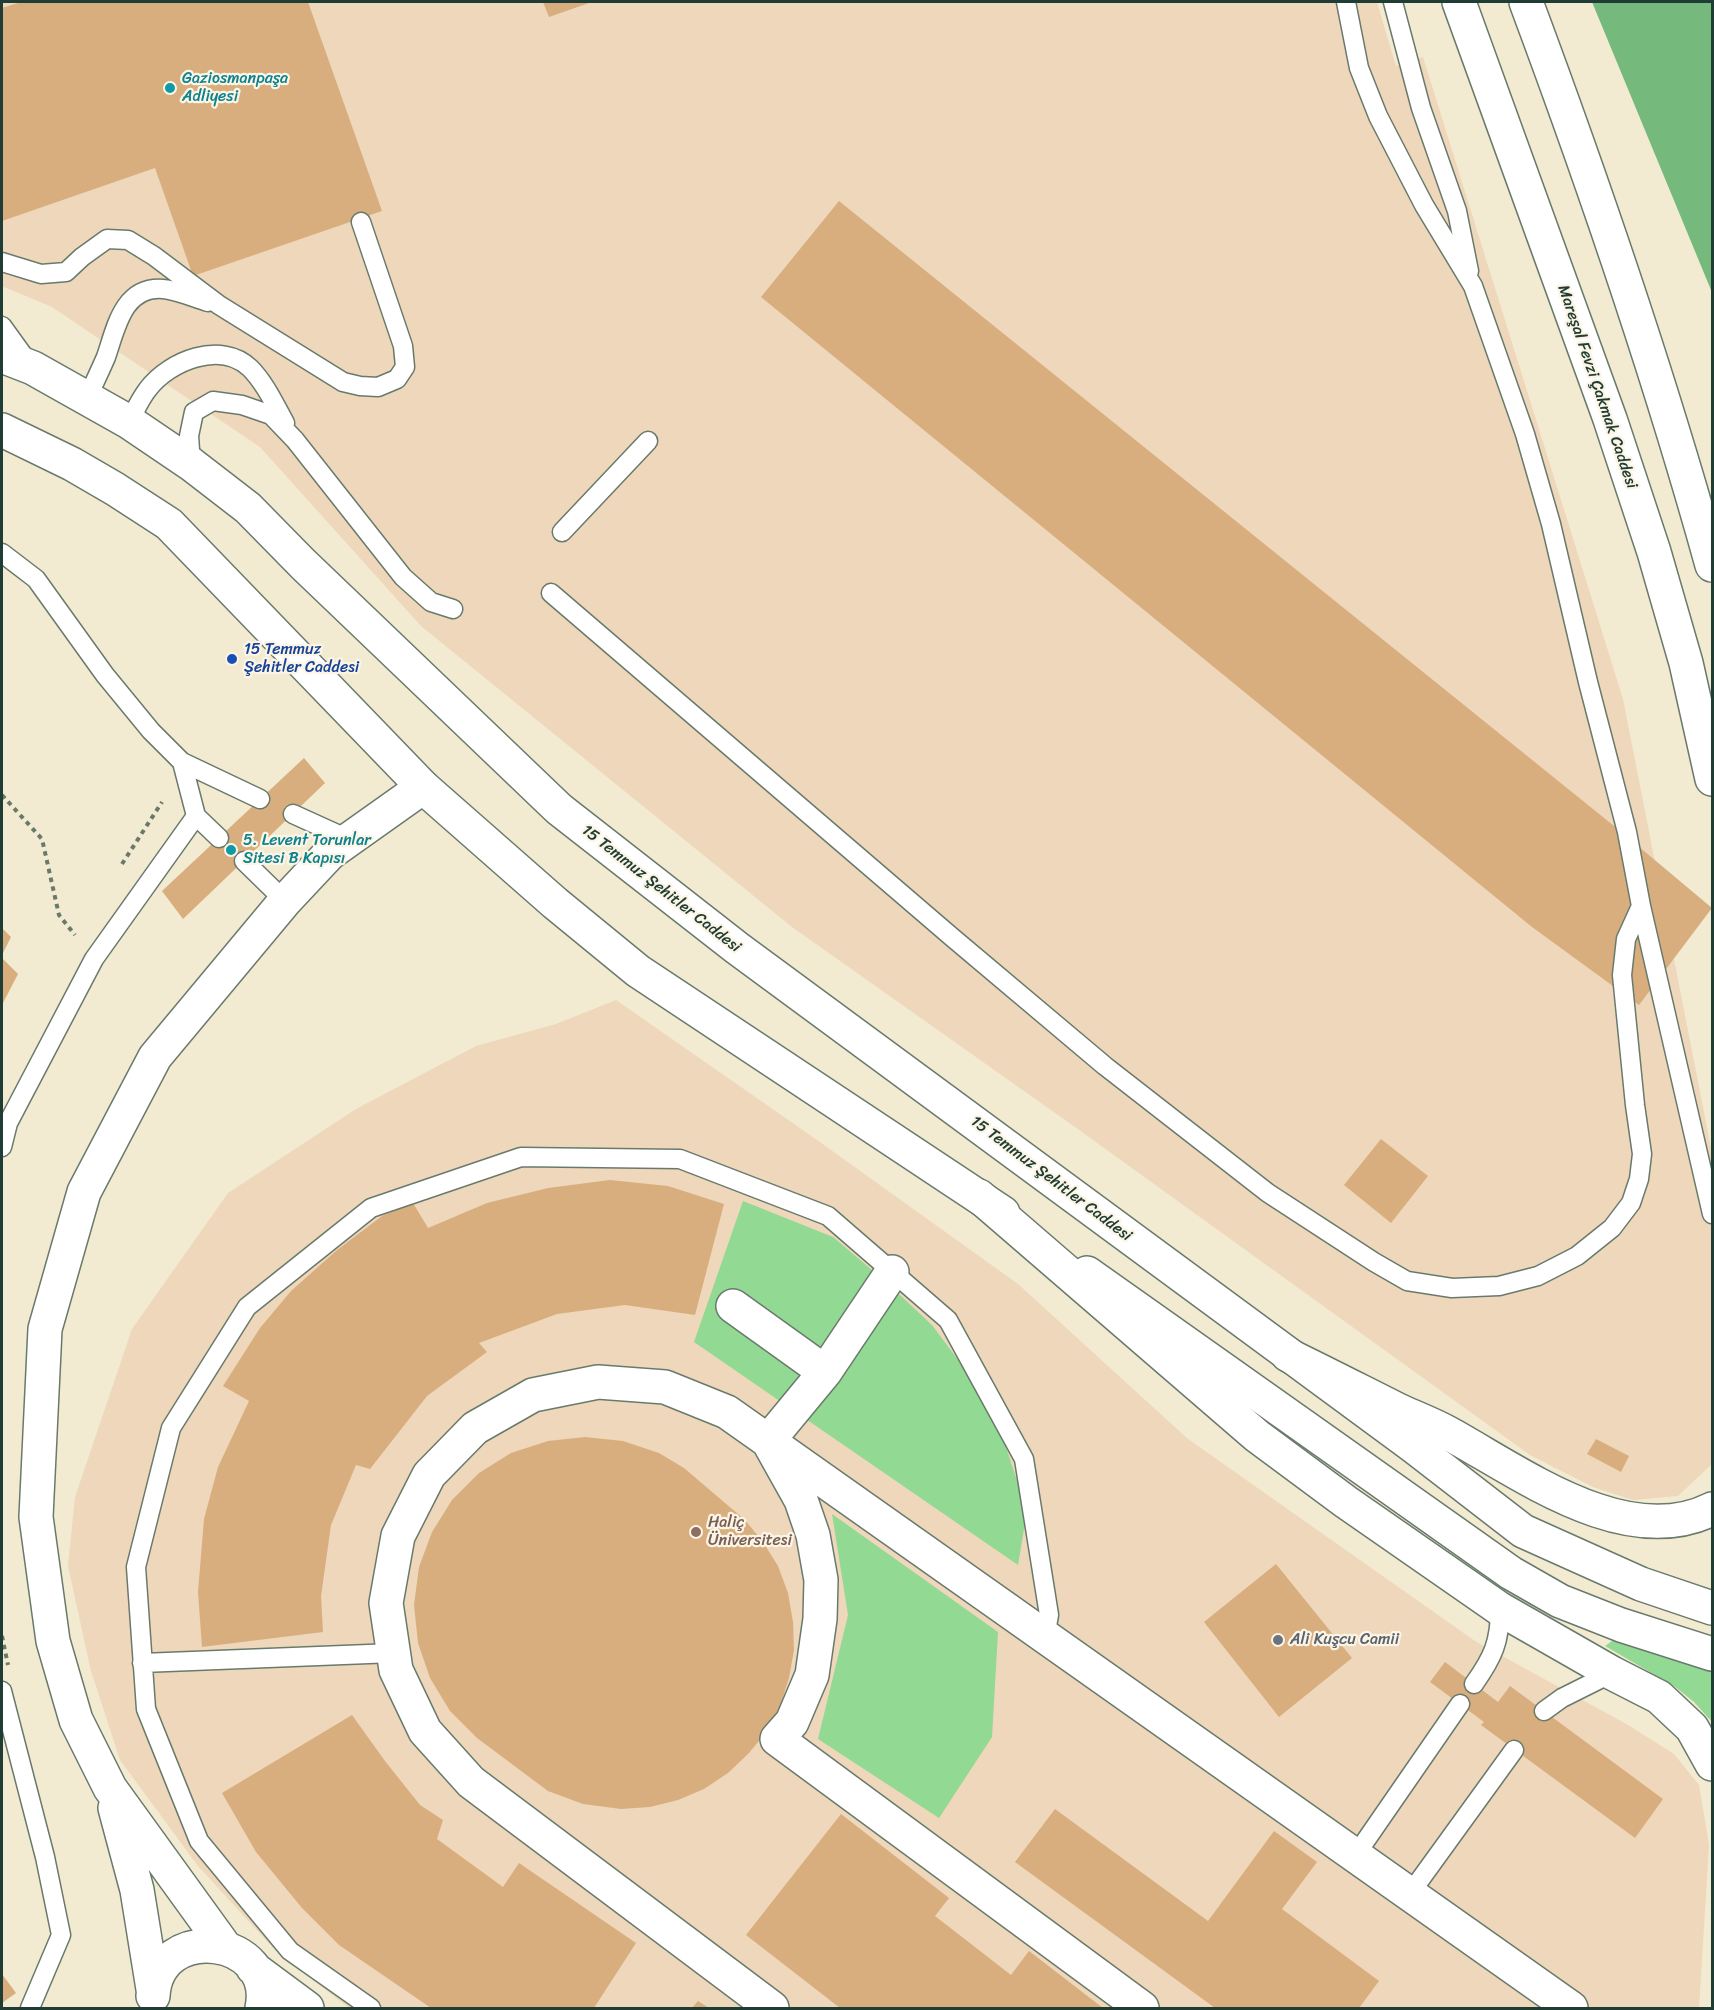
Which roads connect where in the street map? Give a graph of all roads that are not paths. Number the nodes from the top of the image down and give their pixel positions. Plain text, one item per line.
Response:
1 (1346, 2) edge
2 (1393, 2) edge
3 (1459, 2) edge
4 (1526, 2) edge
5 (361, 222) dead end
6 (2, 262) edge
7 (1473, 286) junction
8 (219, 305) junction
9 (2, 326) edge
10 (2, 356) edge
11 (33, 368) junction
12 (87, 399) junction
13 (129, 422) junction
14 (2, 430) edge
15 (295, 440) junction
16 (648, 441) dead end
17 (191, 464) junction
18 (562, 532) dead end
19 (2, 553) edge
20 (1713, 566) edge
21 (551, 592) dead end
22 (453, 609) dead end
23 (182, 762) junction
24 (1713, 779) edge
25 (423, 787) junction
26 (260, 798) dead end
27 (293, 814) dead end
28 (196, 816) junction
29 (219, 838) dead end
30 (348, 839) junction
31 (244, 861) dead end
32 (285, 901) junction
33 (1641, 906) junction
34 (2, 1147) edge
35 (979, 1196) junction
36 (1713, 1214) edge
37 (892, 1272) junction
38 (733, 1306) dead end
39 (1288, 1355) junction
40 (825, 1372) junction
41 (768, 1441) junction
42 (1713, 1509) edge
43 (1713, 1608) edge
44 (1500, 1609) junction
45 (1045, 1637) junction
46 (394, 1653) junction
47 (1713, 1654) edge
48 (142, 1663) junction
49 (1612, 1673) junction
50 (1474, 1684) dead end
51 (2, 1691) edge
52 (1460, 1704) dead end
53 (1544, 1711) dead end
54 (1514, 1750) dead end
55 (1713, 1764) edge
56 (110, 1788) junction
57 (1355, 1856) junction
58 (1409, 1895) junction
59 (225, 1947) junction
60 (253, 1968) junction
61 (153, 2004) edge
62 (30, 2008) edge
63 (262, 2008) edge
64 (307, 2008) edge
65 (371, 2008) edge
66 (772, 2008) edge
67 (1142, 2008) edge
68 (1570, 2008) edge

1 - 7 lane
2 - 7 lane
3 - 24 main road, Mareşal Fevzi Çakmak Caddesi
4 - 20 main road
5 - 8 lane
6 - 8 lane
7 - 33 lane
8 - 12 lane
9 - 11 lane
10 - 11 main road, 15 Temmuz Şehitler Caddesi
11 - 12 main road, 15 Temmuz Şehitler Caddesi
12 - 13 main road, 15 Temmuz Şehitler Caddesi
13 - 15 lane
13 - 17 main road, 15 Temmuz Şehitler Caddesi
14 - 25 main road
15 - 17 lane
15 - 22 lane
16 - 18 lane
17 - 39 main road, 15 Temmuz Şehitler Caddesi
19 - 23 lane
21 - 33 lane
23 - 26 lane
23 - 28 lane
25 - 30 main road
25 - 35 main road
27 - 30 lane
28 - 29 lane
28 - 34 lane
30 - 32 main road
31 - 32 lane
32 - 56 main road
33 - 36 lane
35 - 44 main road
35 - 47 main road
37 - 40 main road
37 - 45 lane
37 - 48 lane
38 - 40 main road
39 - 42 main road
39 - 43 main road
40 - 41 main road
41 - 45 main road
41 - 46 main road
41 - 67 main road
44 - 49 main road
44 - 50 lane
45 - 57 main road
46 - 48 lane
46 - 66 main road
48 - 65 lane
49 - 53 lane
49 - 55 main road
51 - 62 lane
52 - 57 lane
54 - 58 lane
56 - 59 main road
56 - 61 main road
57 - 58 main road
58 - 68 main road
59 - 60 main road
59 - 61 main road
60 - 63 main road
60 - 64 main road

